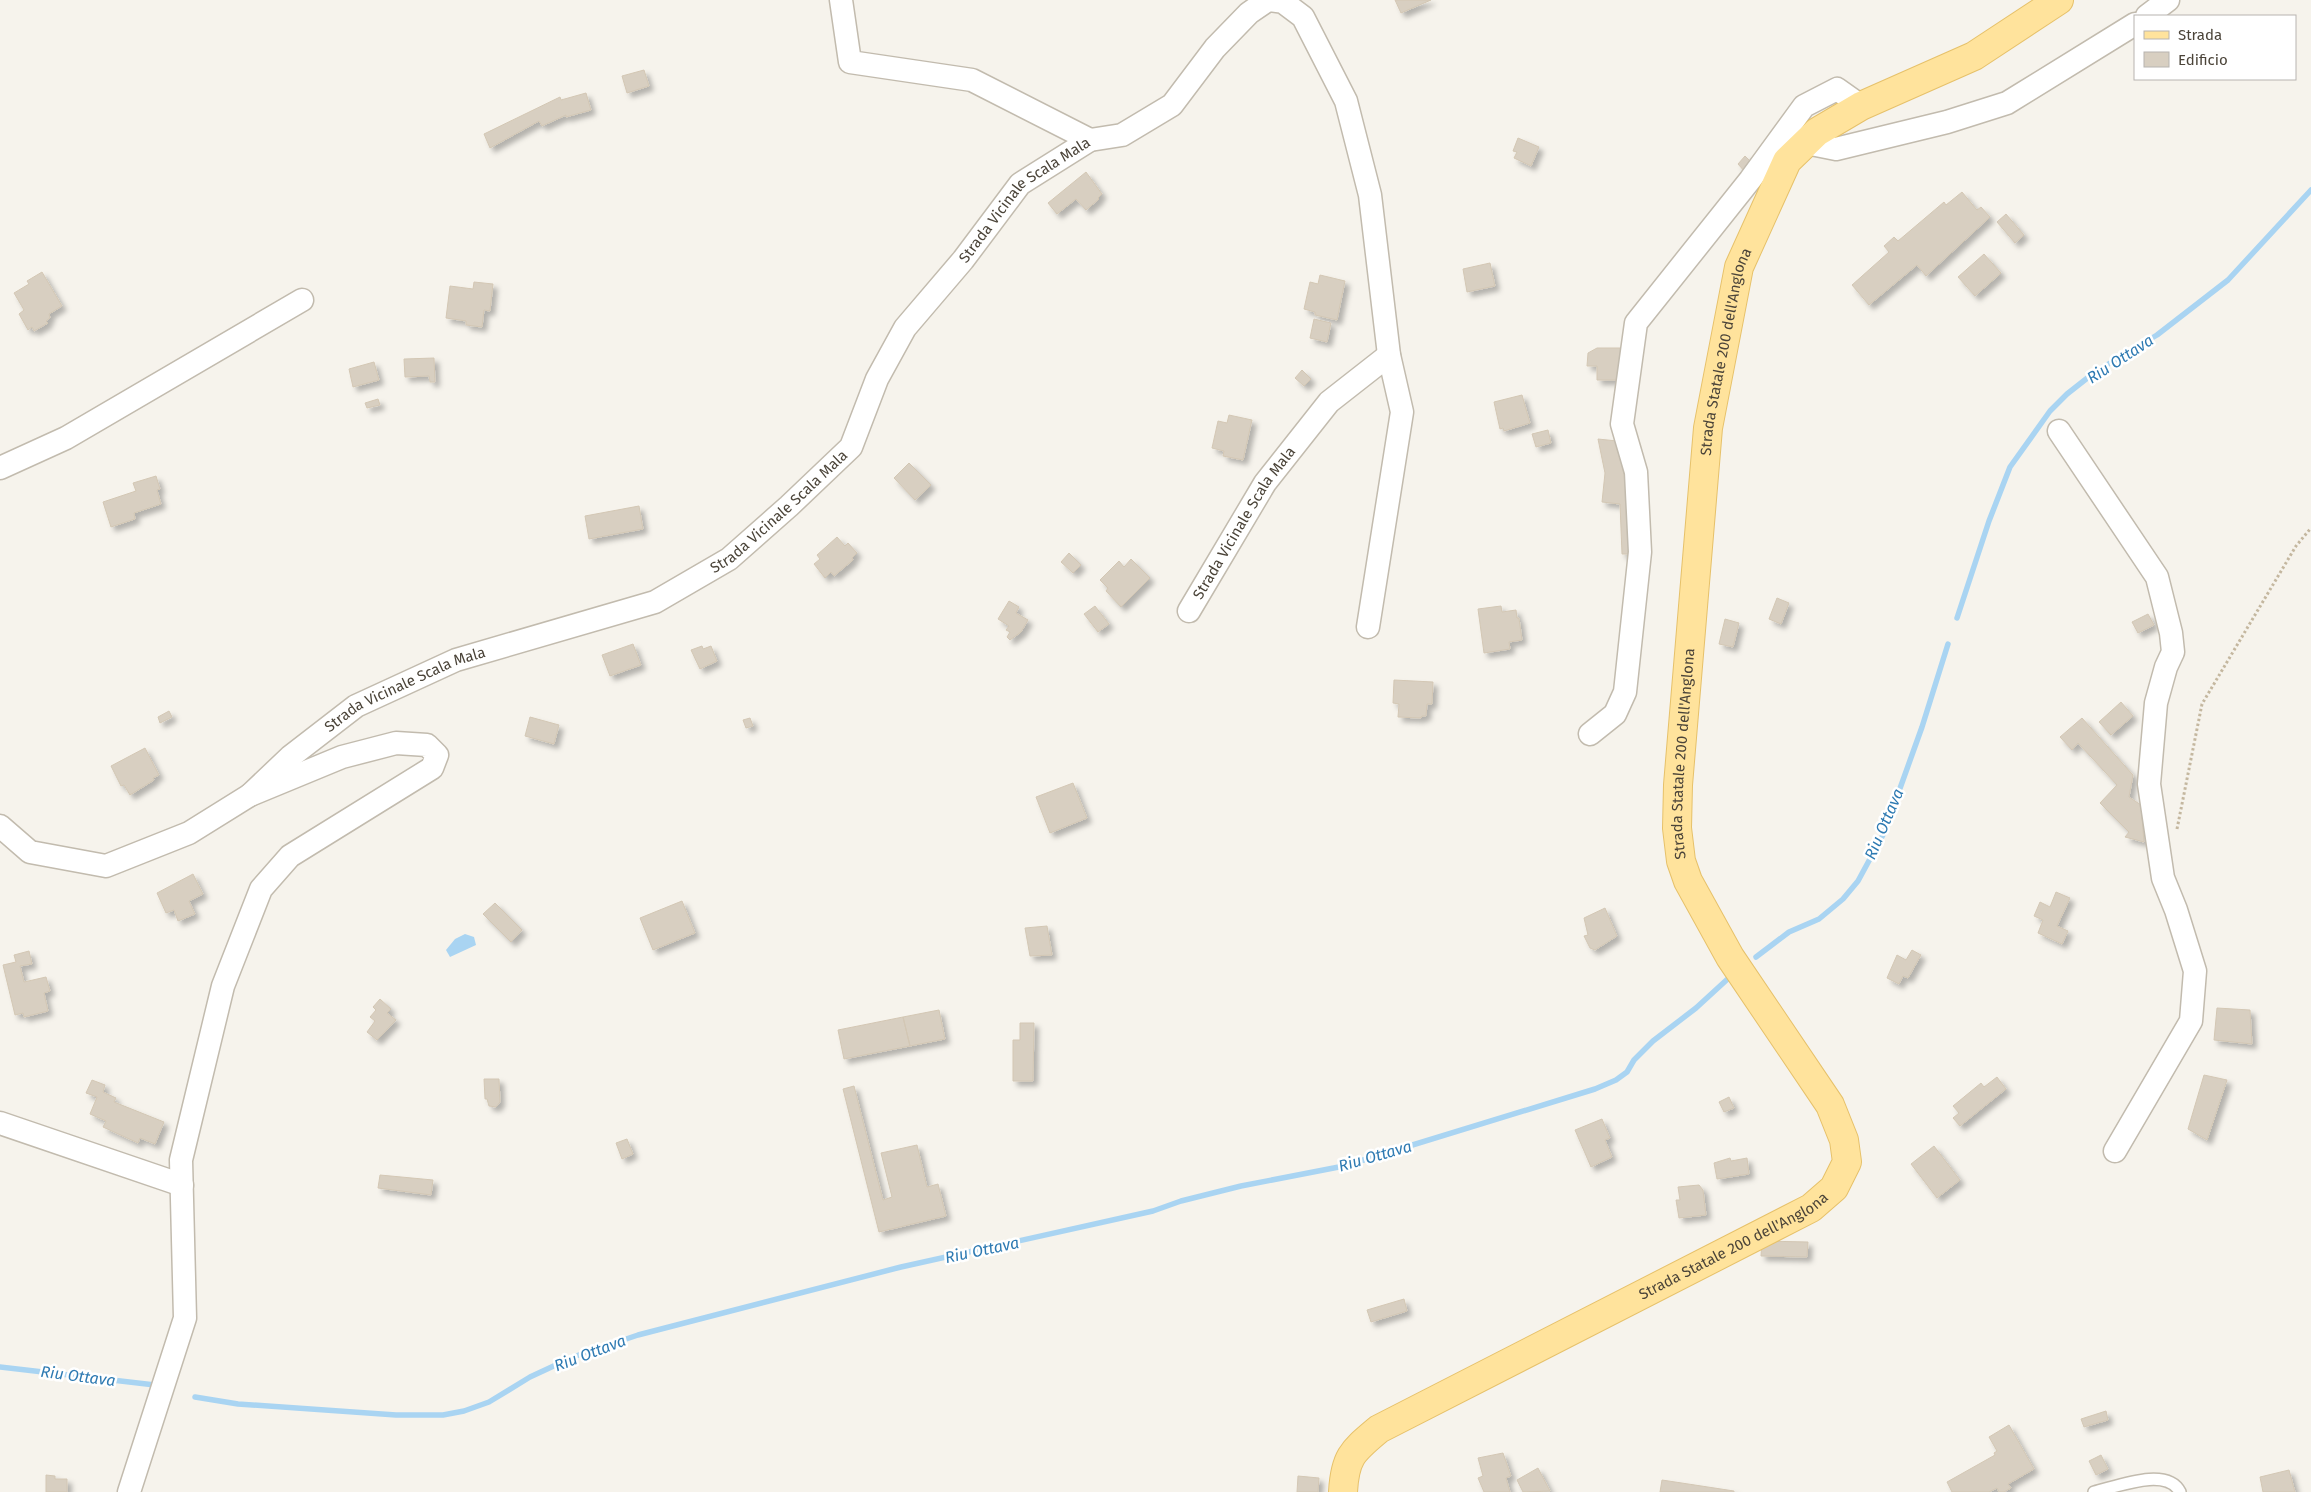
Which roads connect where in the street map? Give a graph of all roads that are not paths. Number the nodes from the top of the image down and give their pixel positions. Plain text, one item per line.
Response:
1 (841, 0) edge
2 (1276, 0) edge
3 (2059, 0) edge
4 (2168, 0) edge
5 (2148, 15) edge
6 (2134, 25) edge
7 (1861, 106) junction
8 (1090, 140) junction
9 (1806, 143) junction
10 (302, 300) dead end
11 (1389, 355) junction
12 (2059, 430) dead end
13 (0, 468) edge
14 (1189, 611) dead end
15 (1368, 626) dead end
16 (1590, 734) dead end
17 (250, 795) junction
18 (0, 826) edge
19 (0, 1123) edge
20 (2115, 1151) dead end
21 (182, 1185) junction
22 (129, 1492) edge
23 (1343, 1492) edge
24 (2094, 1492) edge
25 (2180, 1492) edge

1 - 8 street
2 - 8 street, Strada Vicinale Scala Mala
2 - 11 street, Strada Vicinale Scala Mala
3 - 7 main road, Strada Statale 200 dell'Anglona
4 - 5 street
6 - 9 street
7 - 9 main road, Strada Statale 200 dell'Anglona
7 - 16 street
8 - 17 street, Strada Vicinale Scala Mala
9 - 23 main road, Strada Statale 200 dell'Anglona
10 - 13 street
11 - 14 street, Strada Vicinale Scala Mala
11 - 15 street, Strada Vicinale Scala Mala
12 - 20 street
17 - 18 street
17 - 21 street
19 - 21 street
21 - 22 street
24 - 25 lane

